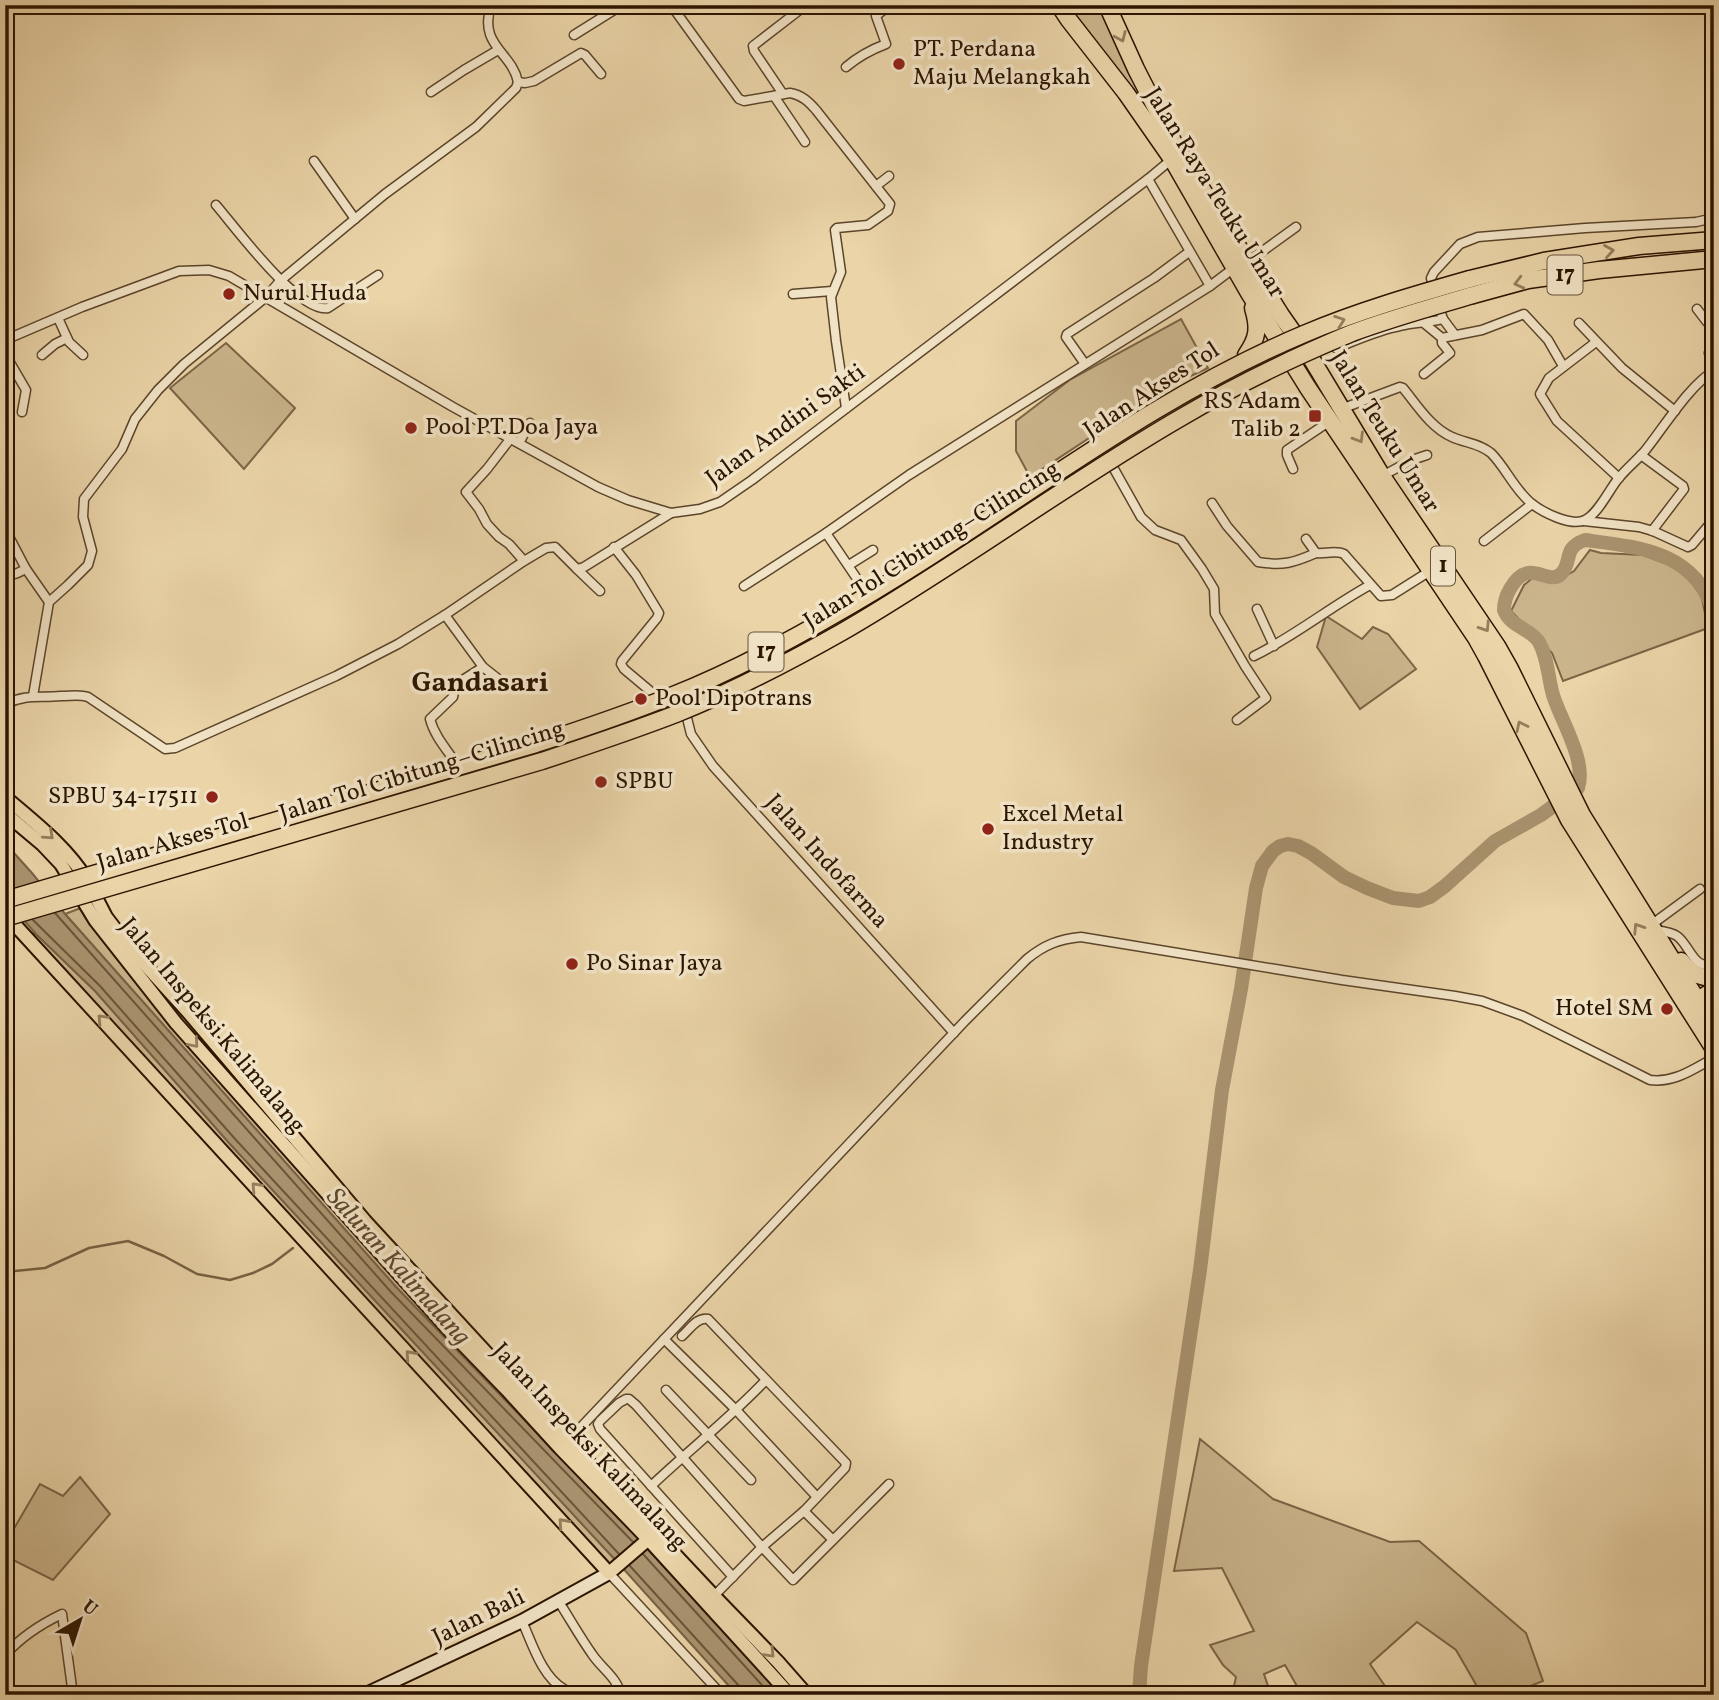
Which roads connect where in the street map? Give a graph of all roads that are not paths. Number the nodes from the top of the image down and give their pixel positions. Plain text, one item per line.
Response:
1 (491, 5) edge
2 (622, 5) edge
3 (671, 5) edge
4 (806, 5) edge
5 (884, 5) edge
6 (1059, 5) edge
7 (1107, 5) edge
8 (574, 35) dead end
9 (498, 50) junction
10 (846, 67) dead end
11 (601, 74) dead end
12 (536, 79) junction
13 (519, 82) junction
14 (542, 88) dead end
15 (431, 92) dead end
16 (779, 95) junction
17 (805, 142) dead end
18 (1172, 159) junction
19 (314, 161) dead end
20 (889, 176) dead end
21 (1148, 179) junction
22 (876, 186) junction
23 (216, 205) dead end
24 (1714, 218) edge
25 (355, 219) junction
26 (1296, 227) dead end
27 (1714, 234) edge
28 (1714, 240) edge
29 (1639, 246) junction
30 (1189, 252) junction
31 (1714, 261) edge
32 (1242, 265) junction
33 (378, 275) dead end
34 (280, 281) junction
35 (1210, 286) junction
36 (1472, 287) junction
37 (832, 291) junction
38 (1249, 293) junction
39 (793, 294) dead end
40 (265, 297) junction
41 (1697, 309) dead end
42 (1714, 315) edge
43 (58, 318) junction
44 (1443, 319) junction
45 (1578, 323) dead end
46 (1424, 324) junction
47 (1295, 335) junction
48 (1455, 335) junction
49 (67, 338) junction
50 (1442, 338) junction
51 (1278, 339) junction
52 (5, 340) edge
53 (1596, 342) junction
54 (1714, 346) edge
55 (5, 354) edge
56 (42, 355) dead end
57 (83, 355) dead end
58 (1246, 355) junction
59 (1311, 358) junction
60 (1714, 361) edge
61 (1085, 364) junction
62 (1294, 365) junction
63 (1563, 366) junction
64 (1714, 371) edge
65 (1424, 374) dead end
66 (1255, 383) junction
67 (1308, 388) junction
68 (845, 403) junction
69 (1341, 409) junction
70 (1675, 411) junction
71 (22, 412) dead end
72 (1329, 421) junction
73 (530, 423) dead end
74 (511, 438) junction
75 (520, 443) junction
76 (1427, 455) dead end
77 (1642, 455) junction
78 (1109, 460) junction
79 (1293, 469) dead end
80 (1382, 476) junction
81 (1619, 478) junction
82 (1212, 503) dead end
83 (1532, 504) junction
84 (671, 513) junction
85 (1584, 521) junction
86 (1713, 522) edge
87 (1409, 527) junction
88 (5, 529) edge
89 (1652, 531) junction
90 (826, 533) junction
91 (1306, 539) dead end
92 (1484, 541) dead end
93 (614, 547) junction
94 (873, 550) dead end
95 (1316, 553) junction
96 (524, 561) junction
97 (849, 565) junction
98 (26, 569) junction
99 (577, 569) junction
100 (5, 570) edge
101 (1430, 571) junction
102 (1370, 585) junction
103 (744, 586) dead end
104 (600, 591) dead end
105 (869, 597) junction
106 (49, 602) junction
107 (1257, 609) dead end
108 (445, 615) junction
109 (1274, 646) junction
110 (1254, 656) dead end
111 (483, 667) junction
112 (507, 686) dead end
113 (33, 696) junction
114 (664, 703) junction
115 (5, 704) edge
116 (684, 708) junction
117 (1237, 720) dead end
118 (617, 727) junction
119 (463, 774) junction
120 (1557, 783) junction
121 (5, 797) edge
122 (5, 813) edge
123 (1575, 817) junction
124 (89, 884) junction
125 (1700, 889) dead end
126 (69, 890) junction
127 (7, 909) edge
128 (1655, 931) junction
129 (1714, 964) edge
130 (1714, 979) edge
131 (1714, 990) edge
132 (1699, 1007) edge
133 (1714, 1027) edge
134 (954, 1033) junction
135 (1714, 1049) edge
136 (1714, 1058) edge
137 (242, 1088) junction
138 (682, 1336) dead end
139 (664, 1339) junction
140 (766, 1380) junction
141 (666, 1390) dead end
142 (737, 1410) junction
143 (708, 1435) junction
144 (564, 1444) junction
145 (683, 1456) junction
146 (751, 1480) dead end
147 (890, 1484) dead end
148 (651, 1486) junction
149 (817, 1497) junction
150 (804, 1511) junction
151 (649, 1539) junction
152 (832, 1539) junction
153 (762, 1547) junction
154 (612, 1571) junction
155 (733, 1577) junction
156 (710, 1600) junction
157 (559, 1602) junction
158 (522, 1621) junction
159 (5, 1655) edge
160 (564, 1689) dead end
161 (74, 1695) edge
162 (365, 1695) edge
163 (621, 1695) edge
164 (722, 1695) edge
165 (790, 1695) edge
166 (807, 1695) edge

1 - 9 street
2 - 8 street
3 - 16 street
4 - 16 street
5 - 10 street
6 - 18 highway, Jalan Raya Teuku Umar / 1
7 -> 32 highway, Jalan Raya Teuku Umar / 1
9 - 13 street
9 - 15 street
11 - 12 street
12 - 13 street
12 - 14 street
13 - 25 street
16 - 17 street
16 - 22 street
18 - 21 street, Jalan Andini Sakti
18 - 32 highway, Jalan Raya Teuku Umar / 1
19 - 25 street
20 - 22 street
21 - 30 street
21 - 68 street, Jalan Andini Sakti
22 - 37 street
23 - 34 street
24 - 44 street
25 - 34 street
26 - 32 street
27 - 29 highway
28 - 29 highway, Jalan Tol Cibitung–Cilincing / 17
36 -> 29 highway, Jalan Tol Cibitung–Cilincing / 17
30 - 35 street
30 - 61 street
31 -> 36 highway, Jalan Tol Cibitung–Cilincing / 17
32 - 35 street
32 - 38 highway, Jalan Raya Teuku Umar / 1
32 - 47 highway, Jalan Raya Teuku Umar / 1
33 - 34 street
34 - 40 street
35 - 61 street
36 - 127 highway, Jalan Tol Cibitung–Cilincing / 17, bridge
37 - 39 street
37 - 68 street
38 - 51 highway, Jalan Raya Teuku Umar / 1
38 - 58 highway
40 - 43 street, Jalan Andini Sakti
40 - 74 street, Jalan Andini Sakti
40 - 106 street
41 - 42 street
43 - 49 street
43 - 52 street, Jalan Andini Sakti
44 - 46 street
44 - 48 street
45 - 53 street
46 - 50 street
46 - 59 street
47 - 59 highway, Jalan Teuku Umar / 1
47 - 62 highway
48 - 50 street
48 - 63 street
49 - 56 street
49 - 57 street
50 - 65 street
51 - 58 main road, Jalan Akses Tol
51 - 62 highway, Jalan Teuku Umar / 1
53 - 63 street
53 - 70 street
54 - 60 street
55 - 71 street
58 - 105 main road, Jalan Akses Tol
59 - 69 highway, Jalan Teuku Umar / 1
61 - 90 street
62 - 66 main road, Jalan Akses Tol
62 - 67 highway, Jalan Teuku Umar / 1
63 - 81 street
64 - 70 street
66 - 67 highway
66 - 78 main road, Jalan Akses Tol
67 - 72 highway, Jalan Teuku Umar / 1
68 - 84 street, Jalan Andini Sakti
69 -> 80 highway, Jalan Teuku Umar / 1
69 - 83 street
70 - 77 street
72 - 79 street
72 - 87 highway, Jalan Teuku Umar / 1
73 - 75 street
74 - 75 street, Jalan Andini Sakti
74 - 96 street
75 - 84 street, Jalan Andini Sakti
76 - 80 street
77 - 81 street
77 - 89 street
78 - 116 main road, Jalan Akses Tol
78 - 117 street
80 - 87 highway, Jalan Teuku Umar / 1
81 - 85 street
82 - 95 street
83 - 85 street
83 - 92 street
84 - 93 street
85 - 89 street
86 - 89 street
87 - 101 highway, Jalan Teuku Umar / 1
87 -> 120 highway, Jalan Teuku Umar / 1
88 - 98 street
90 - 97 street
90 - 103 street
91 - 95 street
93 - 99 street
93 - 114 street
94 - 97 street
95 - 102 street
96 - 99 street
96 - 108 street
97 - 105 street
98 - 100 street
98 - 106 street
99 - 104 street
101 - 102 street
120 -> 101 highway, Jalan Teuku Umar / 1
102 - 109 street
105 - 114 main road, Jalan Akses Tol
106 - 113 street
107 - 109 street
108 - 111 street
108 - 113 street
109 - 110 street
111 - 112 street
111 - 119 street
113 - 115 street
114 - 118 main road, Jalan Akses Tol
116 - 118 main road, Jalan Akses Tol
116 - 134 street, Jalan Indofarma
118 - 119 main road, Jalan Akses Tol
119 - 124 main road, Jalan Akses Tol
120 - 123 highway, Jalan Teuku Umar / 1
121 -> 124 main road, Jalan Inspeksi Kalimalang
122 - 126 main road, Jalan Inspeksi Kalimalang
123 - 128 highway, 1
132 -> 123 highway, 1
124 - 126 main road, Jalan Akses Tol
124 - 137 main road, Jalan Inspeksi Kalimalang
125 - 128 street
126 - 127 main road, Jalan Akses Tol, bridge
126 -> 137 main road, Jalan Inspeksi Kalimalang
154 -> 127 main road
128 - 129 street
128 - 130 highway
128 - 132 highway, 1
131 - 132 highway
132 - 133 highway, 1
132 - 135 highway, 1
134 - 136 street
134 - 139 street
137 - 144 main road, Jalan Inspeksi Kalimalang
138 - 140 street
139 - 142 street
139 - 144 street
140 - 142 street
140 - 149 street
141 - 143 street
142 - 143 street
142 - 149 street
143 - 145 street
143 - 146 street
144 - 151 main road, Jalan Inspeksi Kalimalang
145 - 148 street
145 - 148 street
145 - 153 street
147 - 152 street
148 - 155 street
149 - 150 street
150 - 152 street
150 - 153 street
151 - 154 main road
151 - 156 main road, Jalan Inspeksi Kalimalang
152 - 153 street
153 - 155 street
154 - 157 street, Jalan Bali
154 - 164 street
155 - 156 street
156 - 165 main road, Jalan Inspeksi Kalimalang
156 -> 166 main road, Jalan Inspeksi Kalimalang
157 - 158 street, Jalan Bali
157 - 163 street
158 - 160 street
158 - 162 street, Jalan Bali
159 - 161 street

